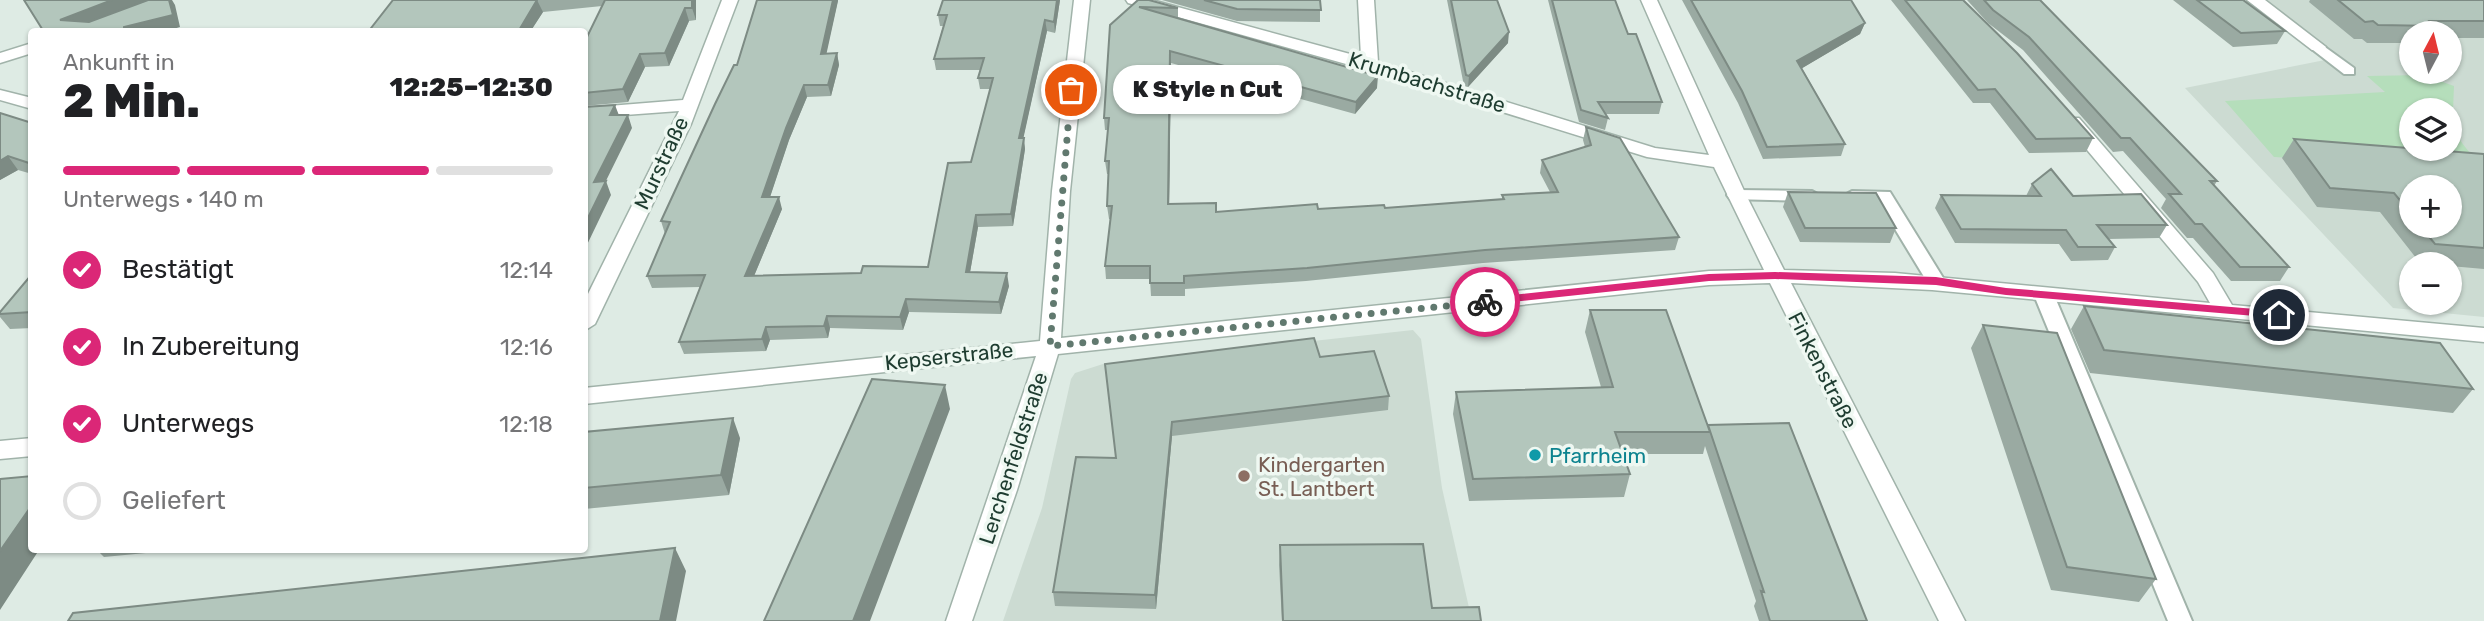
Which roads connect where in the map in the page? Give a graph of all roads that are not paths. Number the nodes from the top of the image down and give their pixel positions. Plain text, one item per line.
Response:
1 (730, 0) edge
2 (1082, 0) edge
3 (1134, 0) edge
4 (1366, 0) edge
5 (1649, 0) edge
6 (2255, 0) edge
7 (2318, 47) joint
8 (28, 49) edge
9 (0, 58) edge
10 (1370, 65) junction
11 (2349, 71) dead end
12 (0, 94) edge
13 (28, 103) edge
14 (689, 105) junction
15 (2060, 107) edge
16 (588, 113) edge
17 (1720, 162) junction
18 (1736, 195) junction
19 (1775, 275) junction
20 (1936, 281) junction
21 (2044, 295) junction
22 (2224, 309) junction
23 (588, 316) edge
24 (2484, 335) edge
25 (1050, 346) junction
26 (588, 396) edge
27 (28, 447) edge
28 (0, 450) edge
29 (959, 621) edge
30 (1952, 621) edge
31 (2180, 621) edge

1 - 14 street, Murstraße
2 - 25 street, Lerchenfeldstraße
3 - 10 street, Krumbachstraße
4 - 10 street
5 - 17 street, Finkenstraße
6 - 7 street
7 - 11 lane
8 - 9 street
10 - 17 street, Krumbachstraße
12 - 13 street
14 - 16 street
14 - 23 street, Murstraße
15 - 22 street
17 - 18 street, Finkenstraße
18 - 19 street, Finkenstraße
18 - 20 lane
19 - 20 street, Kepserstraße
19 - 25 street, Kepserstraße
19 - 30 street, Finkenstraße
20 - 21 street, Kepserstraße
21 - 22 street, Kepserstraße
21 - 31 lane
22 - 24 street, Kepserstraße
25 - 26 street, Kepserstraße
25 - 29 street, Lerchenfeldstraße
27 - 28 street

